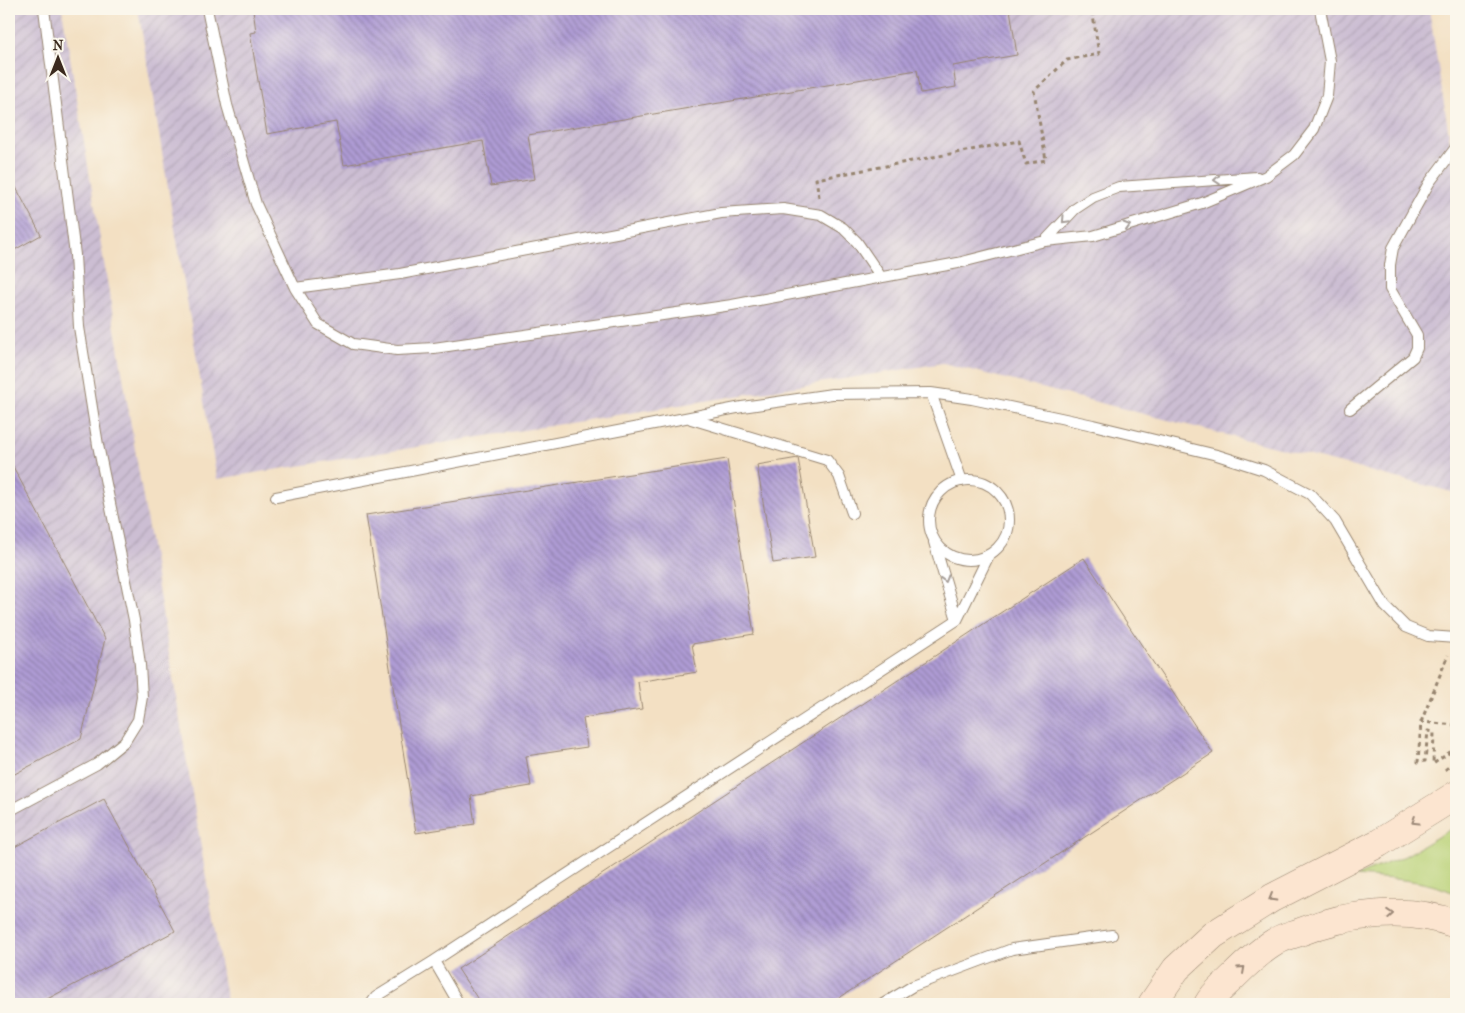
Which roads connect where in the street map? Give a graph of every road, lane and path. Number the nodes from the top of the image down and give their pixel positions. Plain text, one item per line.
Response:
1 (44, 9) edge
2 (207, 9) edge
3 (1092, 9) edge
4 (1320, 9) edge
5 (1456, 147) edge
6 (1266, 176) junction
7 (821, 215) junction
8 (1045, 241) junction
9 (881, 277) junction
10 (295, 288) junction
11 (931, 393) junction
12 (1350, 409) dead end
13 (688, 418) junction
14 (962, 481) junction
15 (276, 497) dead end
16 (852, 513) dead end
17 (932, 537) junction
18 (988, 557) junction
19 (957, 620) junction
20 (1456, 638) edge
21 (1422, 722) junction
22 (1456, 725) edge
23 (1456, 748) edge
24 (1456, 795) edge
25 (9, 810) edge
26 (1456, 924) edge
27 (1112, 935) dead end
28 (434, 961) junction
29 (372, 1004) edge
30 (459, 1004) edge
31 (884, 1004) edge
32 (1152, 1004) edge
33 (1208, 1004) edge

1 - 25 lane
2 - 10 lane
3 - 7 path
4 - 6 lane
5 - 12 lane
8 -> 6 lane
6 -> 8 lane
7 - 9 lane
7 - 10 lane
8 - 9 lane
9 - 10 lane
11 - 13 lane
11 - 14 lane
11 - 20 lane
13 - 15 lane
13 - 16 lane
14 - 17 lane
14 - 18 lane
17 - 18 lane
17 -> 19 lane
18 - 19 lane
19 - 28 lane
20 - 21 path
21 - 22 path
21 - 23 path
24 -> 32 main road
33 -> 26 main road
27 - 31 lane
28 - 29 lane
28 - 30 lane

